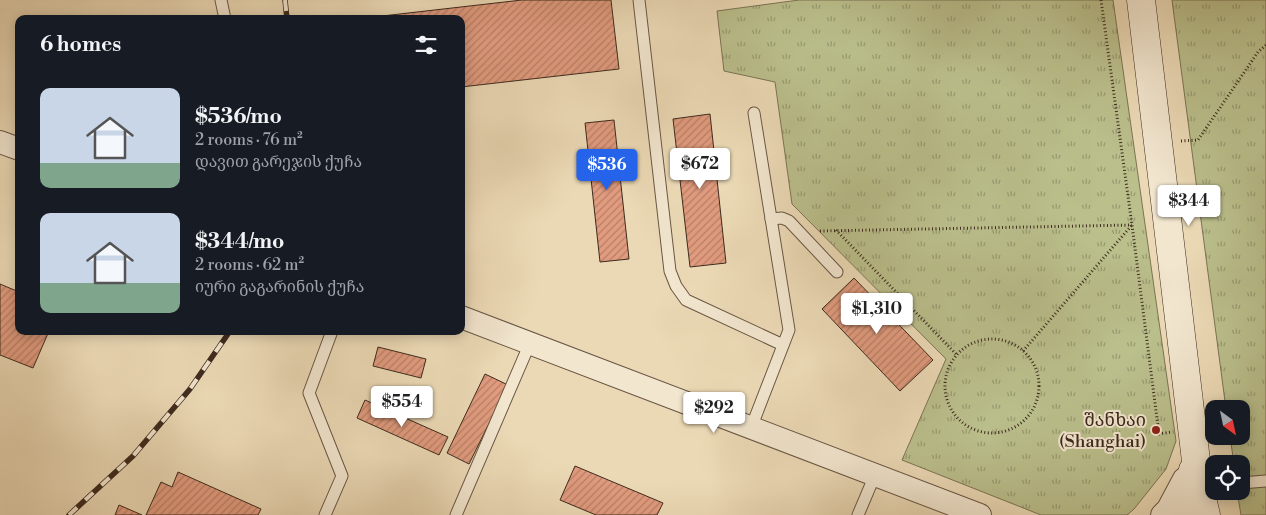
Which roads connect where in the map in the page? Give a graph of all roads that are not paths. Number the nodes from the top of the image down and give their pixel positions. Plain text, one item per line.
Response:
1 (221, 0) edge
2 (639, 0) edge
3 (1141, 0) edge
4 (224, 15) edge
5 (754, 113) dead end
6 (0, 142) edge
7 (15, 148) edge
8 (771, 219) junction
9 (837, 272) dead end
10 (465, 319) edge
11 (331, 335) edge
12 (530, 343) junction
13 (783, 345) junction
14 (751, 428) junction
15 (1195, 458) junction
16 (875, 475) junction
17 (1266, 481) edge
18 (1250, 482) edge
19 (1205, 483) edge
20 (1206, 500) edge
21 (325, 515) edge
22 (456, 515) edge
23 (858, 515) edge
24 (980, 515) edge
25 (1162, 515) edge
26 (1182, 515) edge
27 (1206, 515) edge

1 - 4 lane
2 - 13 lane
3 - 15 street
5 - 8 lane
6 - 7 street
8 - 9 lane
8 - 13 lane
10 - 12 street
11 - 21 lane
12 - 14 street
12 - 22 lane
13 - 14 lane
14 - 16 street
15 - 19 street
15 - 25 street
15 - 26 street
16 - 23 lane
16 - 24 street
17 - 18 lane
20 - 27 street

